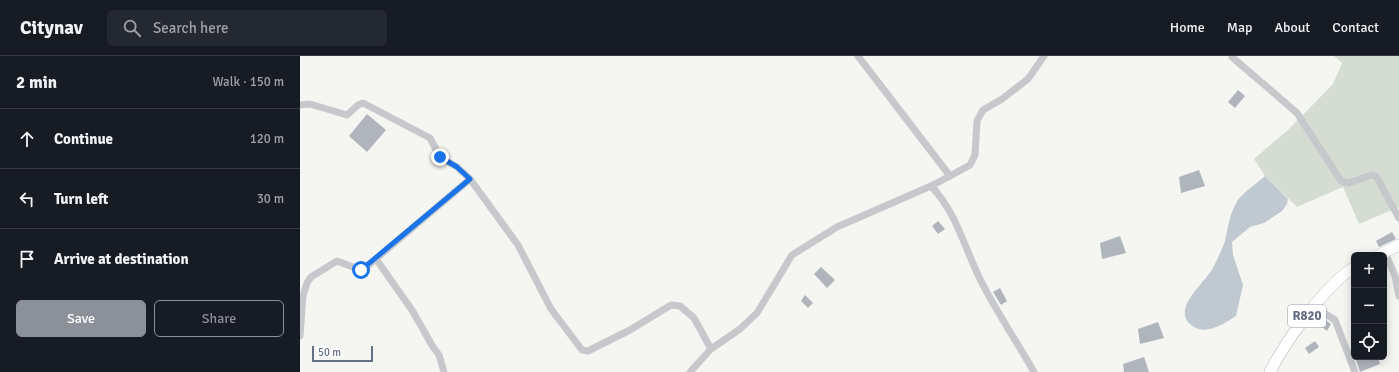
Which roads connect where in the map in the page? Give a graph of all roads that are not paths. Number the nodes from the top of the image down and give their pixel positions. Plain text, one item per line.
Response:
1 (858, 56) edge
2 (1044, 56) edge
3 (1232, 57) dead end
4 (300, 105) edge
5 (950, 176) junction
6 (470, 179) junction
7 (931, 186) junction
8 (1399, 218) edge
9 (1399, 245) edge
10 (1386, 252) edge
11 (376, 259) junction
12 (1387, 262) edge
13 (1351, 270) edge
14 (1399, 296) edge
15 (1315, 307) junction
16 (300, 336) edge
17 (711, 349) junction
18 (444, 372) edge
19 (690, 372) edge
20 (1034, 372) edge
21 (1270, 372) edge
22 (1355, 372) edge

1 - 5 street
2 - 5 street
3 - 8 street
4 - 6 street
5 - 7 street
6 - 11 street
6 - 17 street
7 - 17 street
7 - 20 street
9 - 10 main road
11 - 16 street
11 - 18 street
12 - 14 street
13 - 15 main road, R820
15 - 21 main road, R820
15 - 22 street
17 - 19 street

